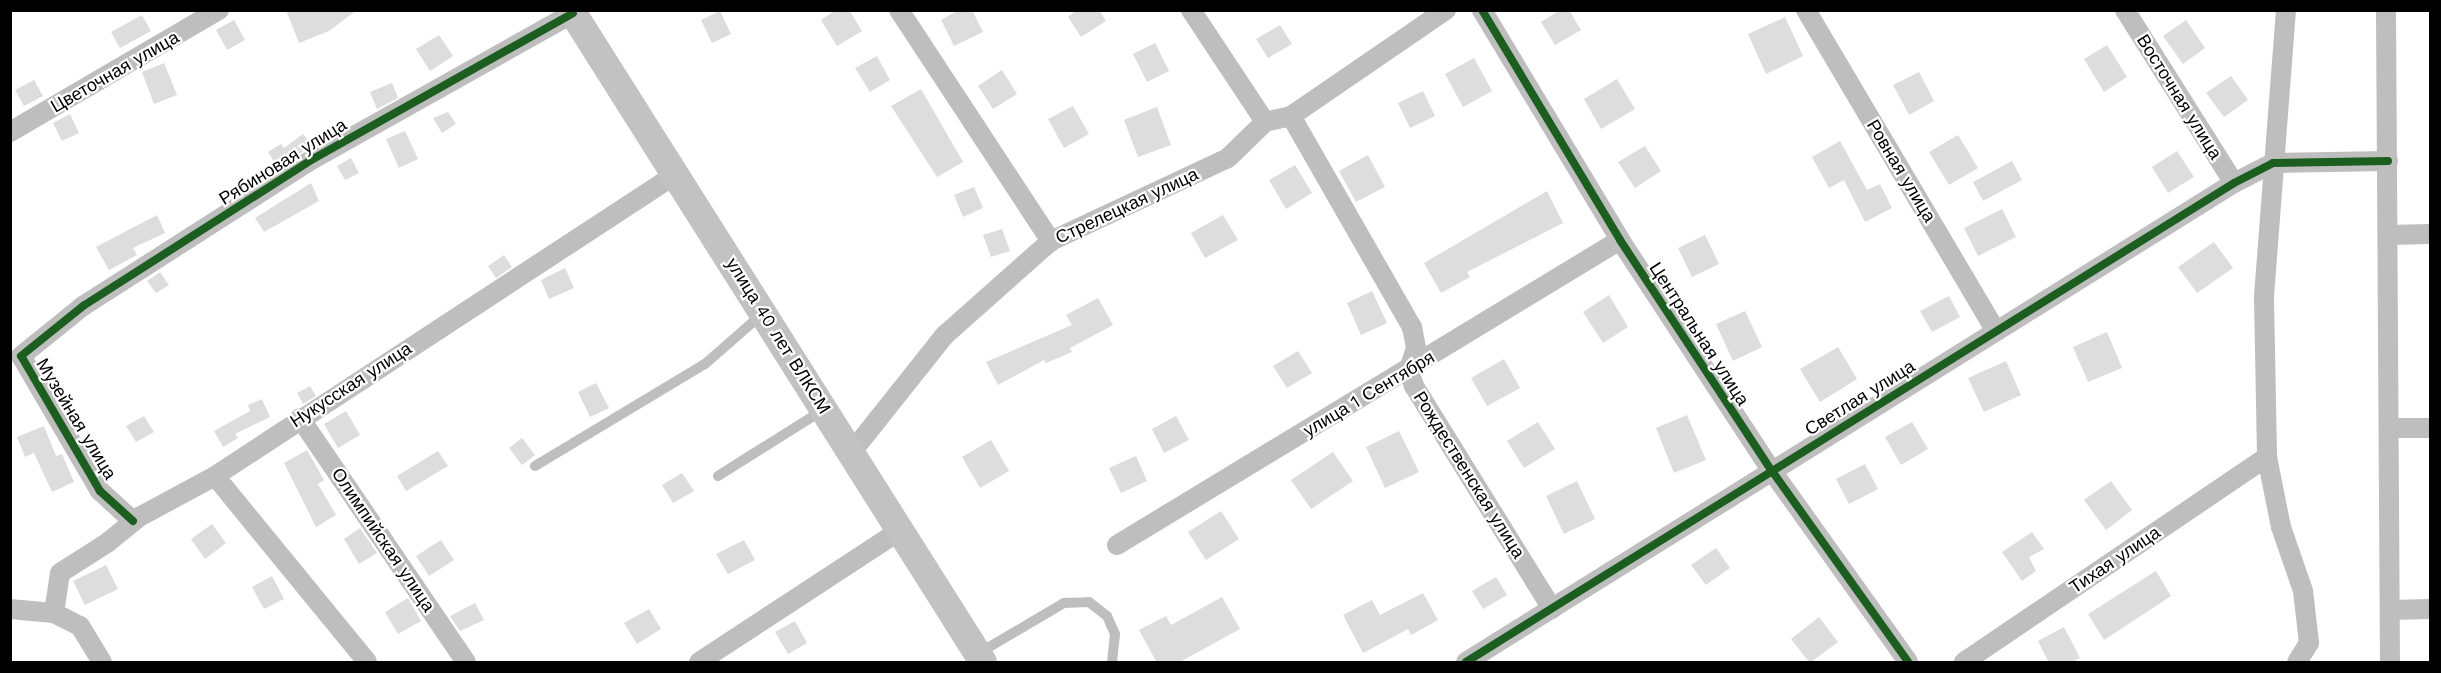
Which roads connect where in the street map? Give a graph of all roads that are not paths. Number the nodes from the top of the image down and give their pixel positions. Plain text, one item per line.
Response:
1 (219, 10) edge
2 (899, 10) edge
3 (1191, 10) edge
4 (1446, 10) edge
5 (1482, 10) edge
6 (1806, 10) edge
7 (2125, 10) edge
8 (2286, 10) edge
9 (2386, 10) edge
10 (572, 12) edge
11 (1291, 116) junction
12 (1265, 122) junction
13 (10, 132) edge
14 (2388, 161) junction
15 (2273, 163) junction
16 (676, 174) junction
17 (2234, 183) junction
18 (2430, 234) edge
19 (2388, 236) junction
20 (1620, 240) junction
21 (1051, 241) junction
22 (763, 313) junction
23 (1996, 331) junction
24 (21, 356) joint
25 (1409, 370) junction
26 (824, 410) junction
27 (300, 418) junction
28 (2389, 428) junction
29 (2430, 428) edge
30 (851, 453) junction
31 (2267, 456) junction
32 (535, 466) dead end
33 (1772, 471) junction
34 (215, 476) junction
35 (718, 476) dead end
36 (133, 521) junction
37 (899, 531) junction
38 (1117, 545) dead end
39 (10, 609) edge
40 (1552, 609) junction
41 (2430, 609) edge
42 (2390, 610) junction
43 (54, 613) junction
44 (980, 658) edge
45 (102, 663) edge
46 (367, 663) edge
47 (466, 663) edge
48 (699, 663) edge
49 (1112, 663) edge
50 (1466, 663) edge
51 (1908, 663) edge
52 (1964, 663) edge
53 (2297, 663) edge
54 (2390, 663) edge

1 - 13 street, Цветочная улица
2 - 21 street
3 - 12 street
4 - 11 street
5 - 20 street, Центральная улица
6 - 23 street, Ровная улица
7 - 17 street, Восточная улица
8 - 15 street
9 - 14 street
10 - 16 street, улица 40 лет ВЛКСМ
10 - 24 street, Рябиновая улица
11 - 12 street
11 - 25 street, Рождественская улица
12 - 21 street, Стрелецкая улица
14 - 15 street
14 - 19 street
15 - 17 street, Светлая улица
15 - 31 street
16 - 22 street, улица 40 лет ВЛКСМ
16 - 27 street, Нукусская улица
17 - 23 street, Светлая улица
18 - 19 street
19 - 28 street
20 - 25 street, улица 1 Сентября
20 - 33 street, Центральная улица
21 - 30 street, Стрелецкая улица
22 - 26 street, улица 40 лет ВЛКСМ
22 - 32 lane
23 - 33 street, Светлая улица
24 - 36 street, Музейная улица
25 - 38 street, улица 1 Сентября
25 - 40 street, Рождественская улица
26 - 30 street, улица 40 лет ВЛКСМ
26 - 35 lane
27 - 34 street, Нукусская улица
27 - 47 street, Олимпийская улица
28 - 29 street
28 - 42 street
30 - 37 street, улица 40 лет ВЛКСМ
31 - 52 street, Тихая улица
31 - 53 street
33 - 40 street, Светлая улица
33 - 51 street, Центральная улица
34 - 36 street, Нукусская улица
34 - 46 street
36 - 43 street, Нукусская улица
37 - 44 street, улица 40 лет ВЛКСМ
37 - 48 street
39 - 43 street
40 - 50 street, Светлая улица
41 - 42 street
42 - 54 street
43 - 45 street
44 - 49 lane

